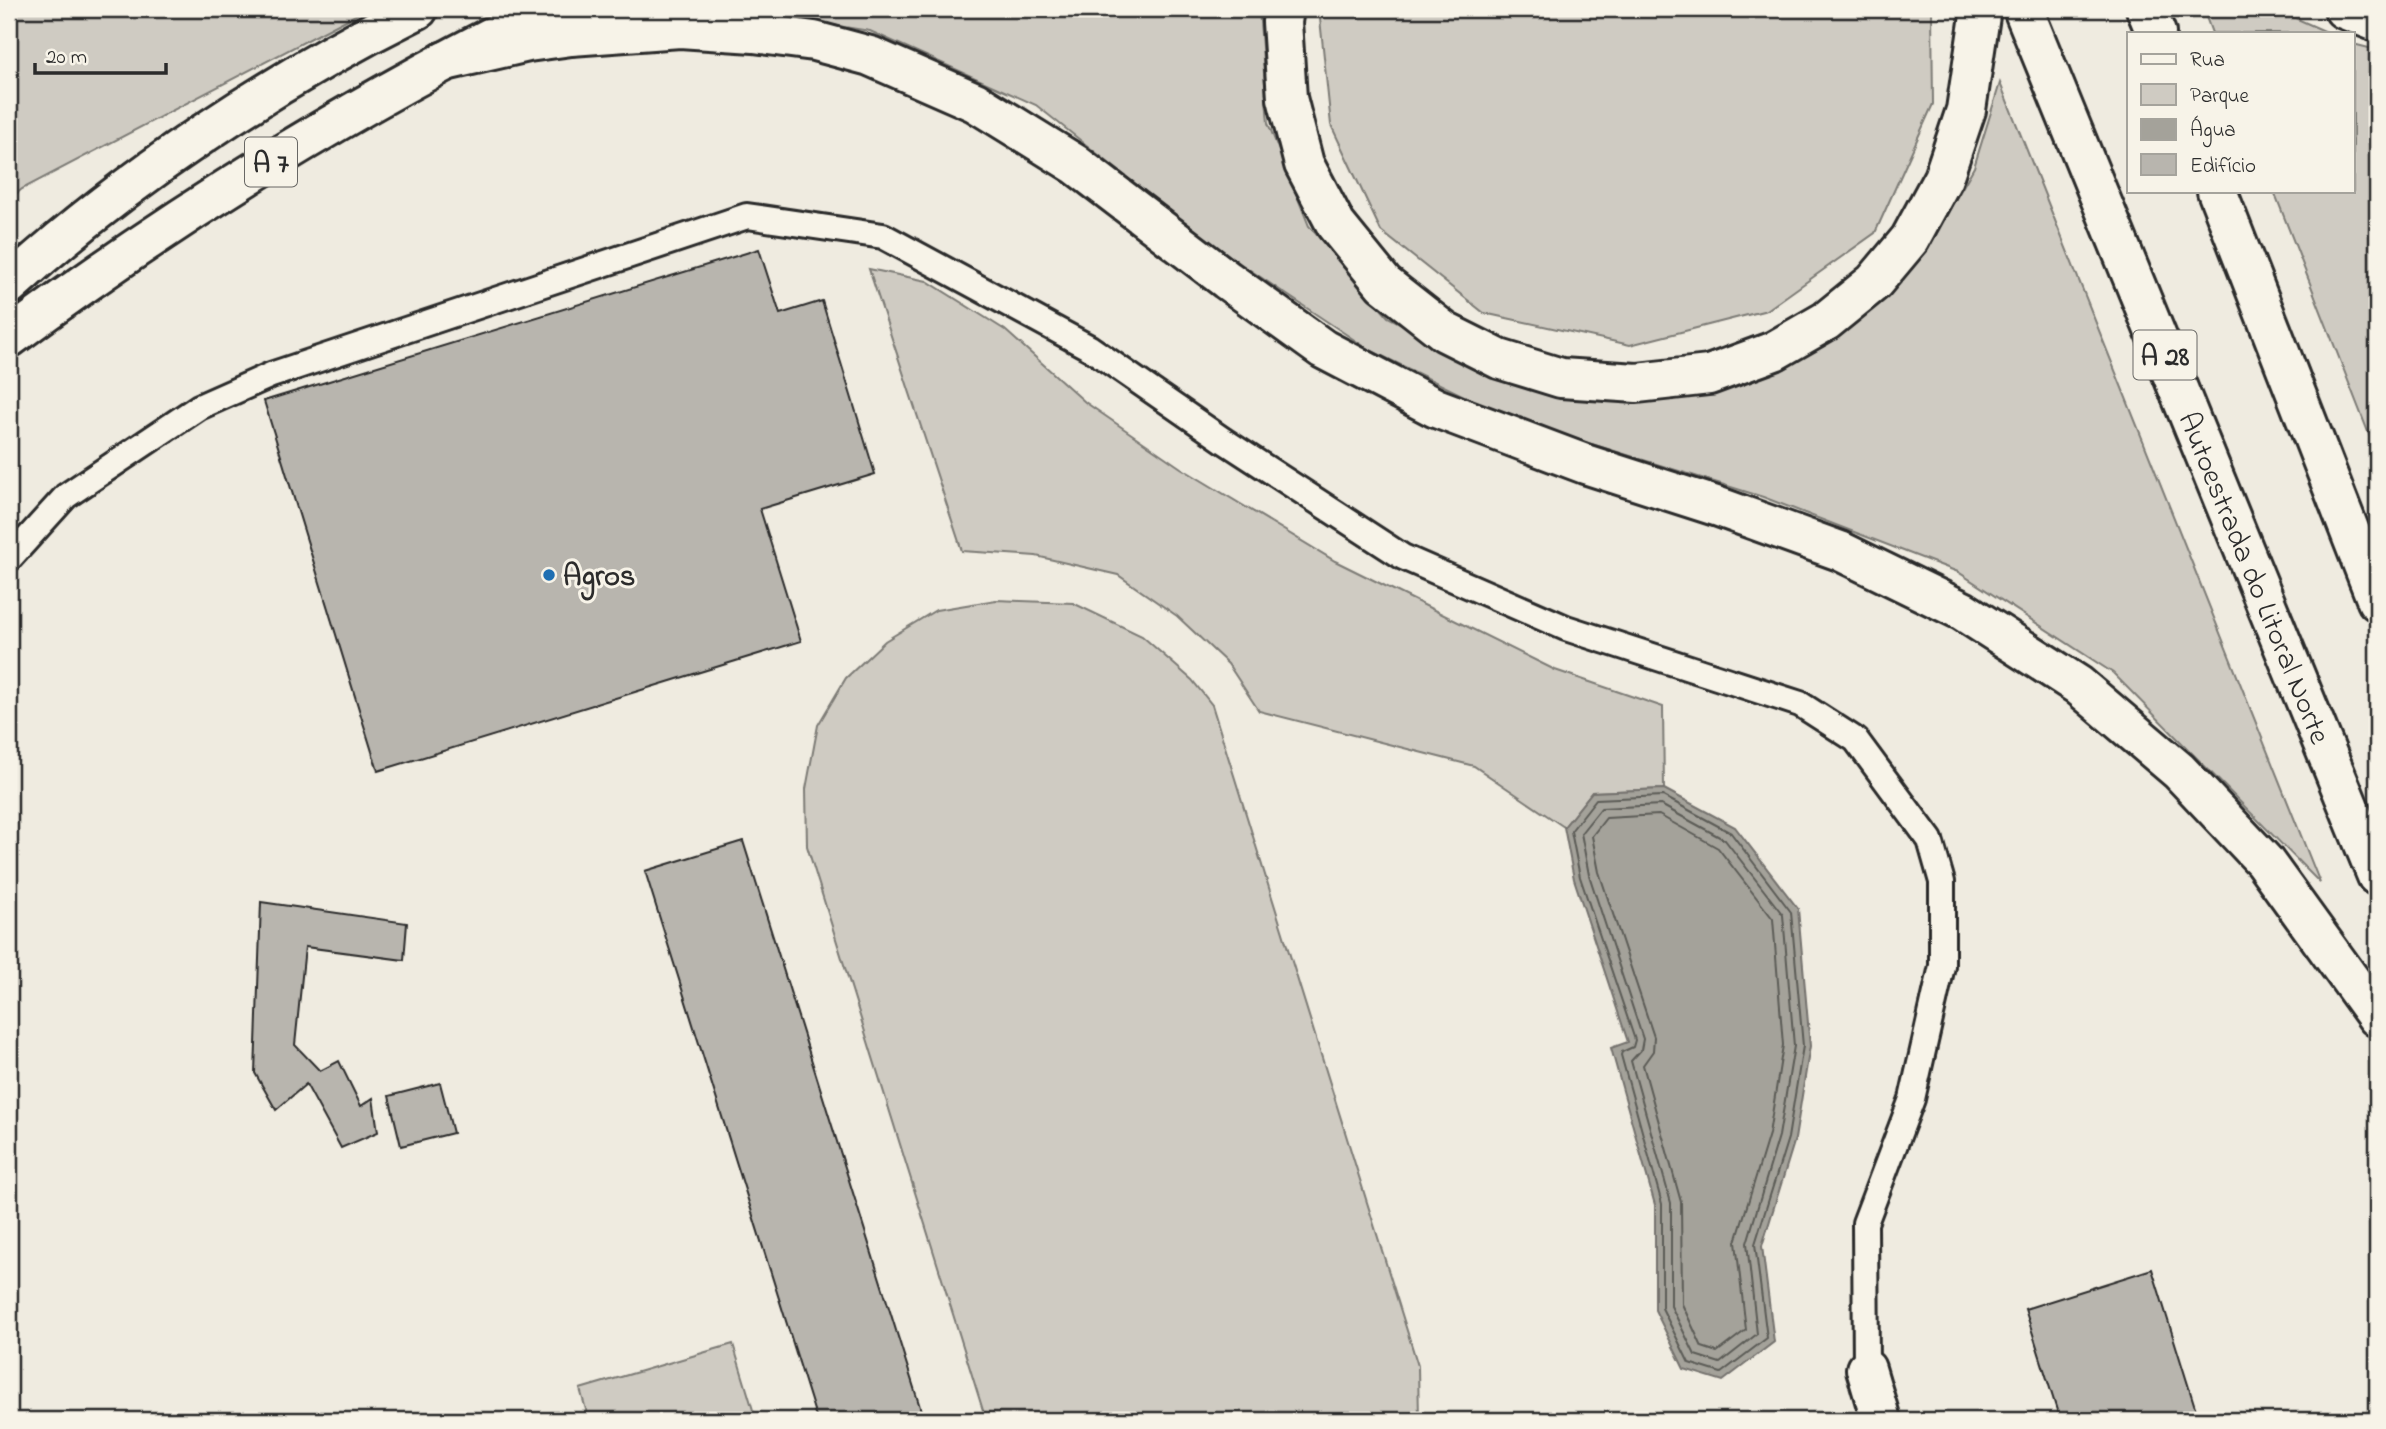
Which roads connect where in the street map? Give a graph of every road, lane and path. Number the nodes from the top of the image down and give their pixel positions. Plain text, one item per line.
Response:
1 (418, 9) edge
2 (547, 9) edge
3 (1284, 9) edge
4 (1981, 9) edge
5 (2023, 9) edge
6 (2146, 9) edge
7 (2344, 9) edge
8 (2377, 22) edge
9 (2156, 32) edge
10 (445, 61) junction
11 (2217, 192) edge
12 (9, 285) edge
13 (9, 338) edge
14 (9, 559) edge
15 (2377, 601) edge
16 (2377, 876) edge
17 (2377, 1017) edge
18 (1866, 1369) joint
19 (1881, 1420) edge

1 - 12 main road, A 7
2 - 10 main road, A 7
3 - 4 main road
5 - 16 main road, Autoestrada do Litoral Norte / A 28
6 - 9 main road
7 - 8 main road
10 - 13 main road, A 7
10 - 17 main road
11 - 15 main road
14 - 18 lane
18 - 19 main road

